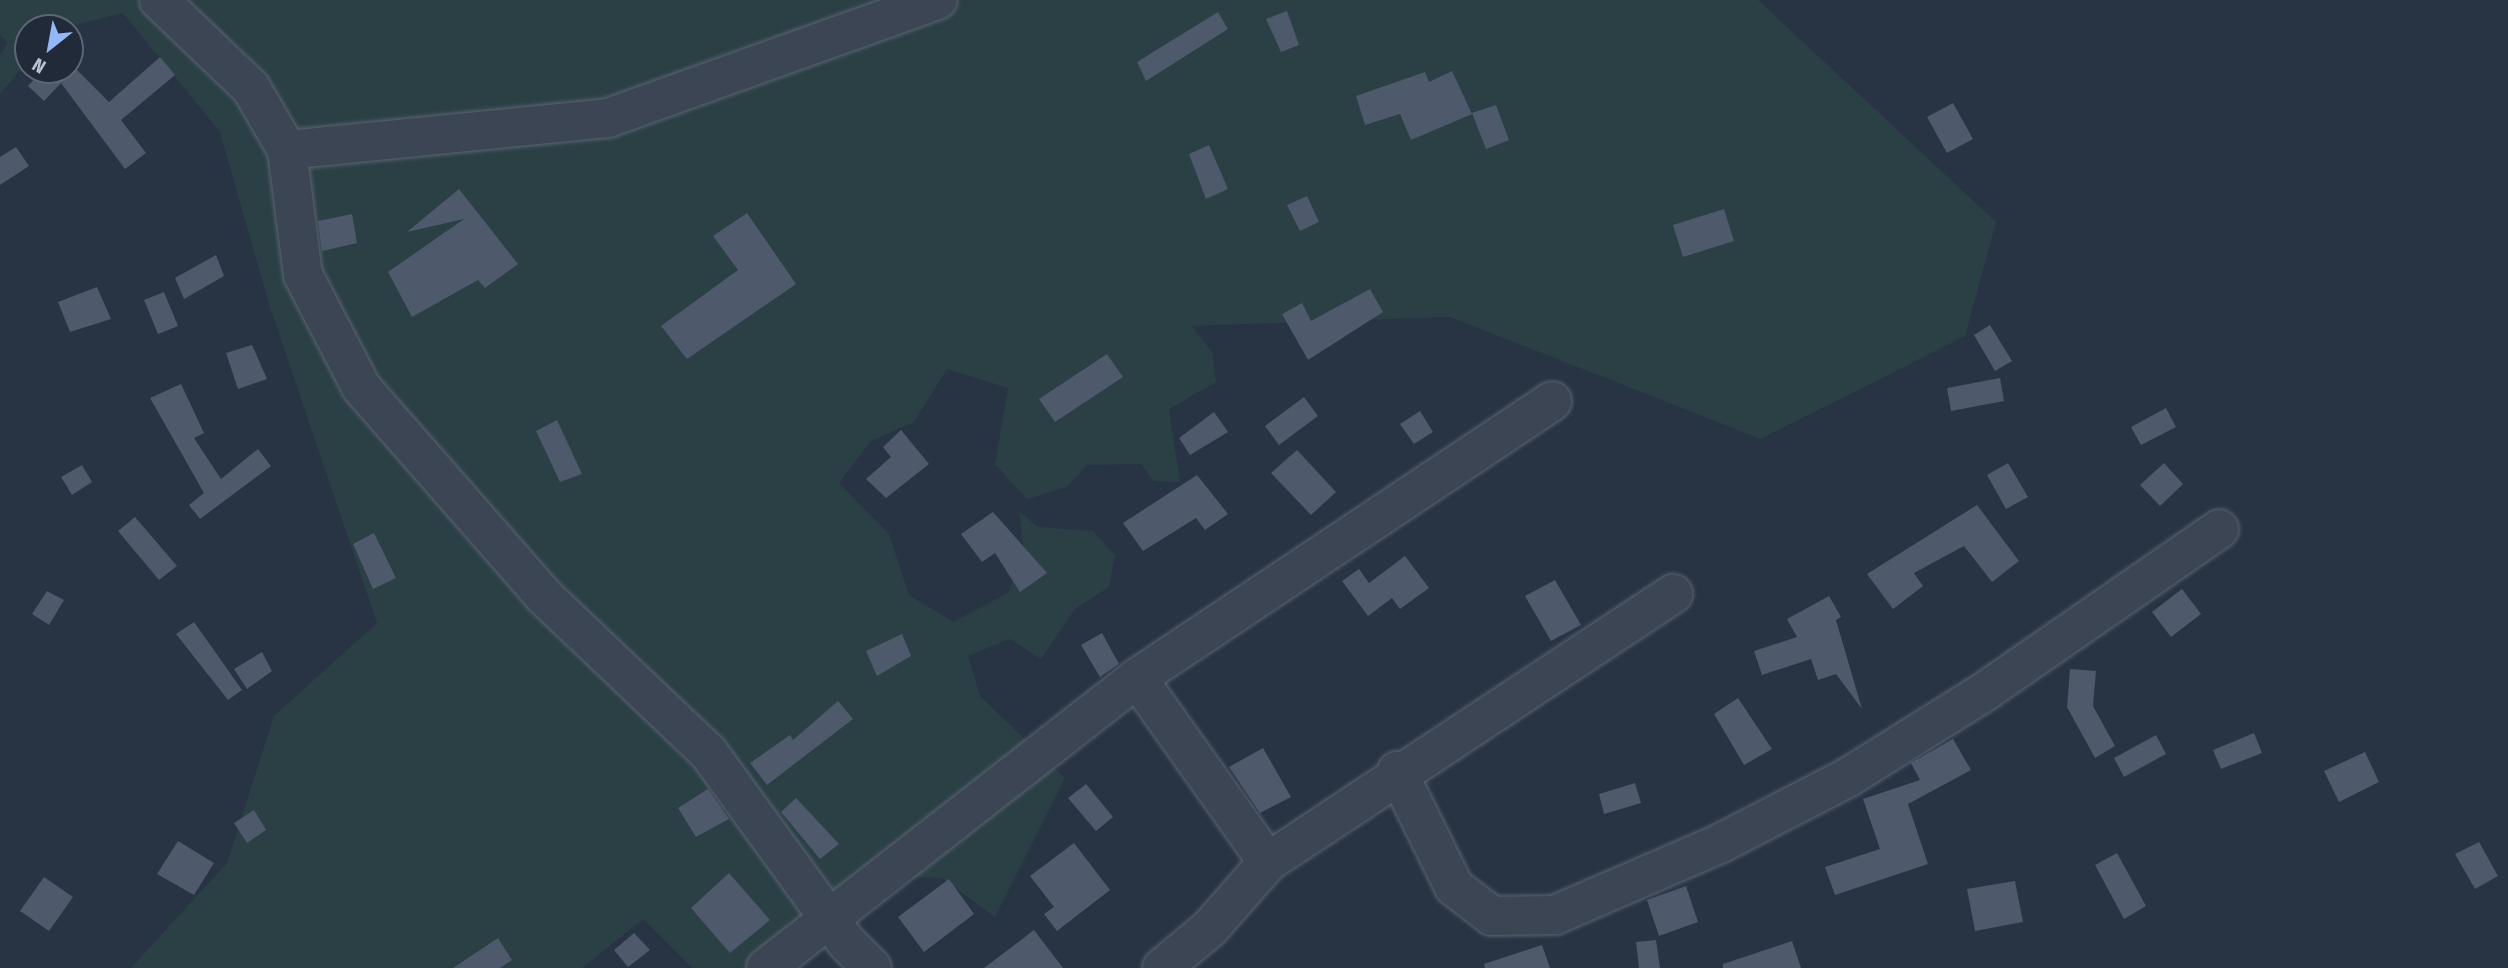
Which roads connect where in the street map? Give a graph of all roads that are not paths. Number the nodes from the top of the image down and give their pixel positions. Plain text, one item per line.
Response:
1 (159, 0) edge
2 (937, 0) edge
3 (287, 150) junction
4 (1552, 401) dead end
5 (2219, 529) dead end
6 (1673, 594) dead end
7 (1137, 678) junction
8 (1397, 771) junction
9 (1268, 862) junction
10 (829, 919) junction
11 (766, 968) edge
12 (872, 968) edge
13 (1162, 968) edge

1 - 3 street
2 - 3 street
3 - 10 street
4 - 7 street
5 - 8 street
6 - 8 street
7 - 9 street
7 - 10 street
8 - 9 street
9 - 13 street
10 - 11 street
10 - 12 street

